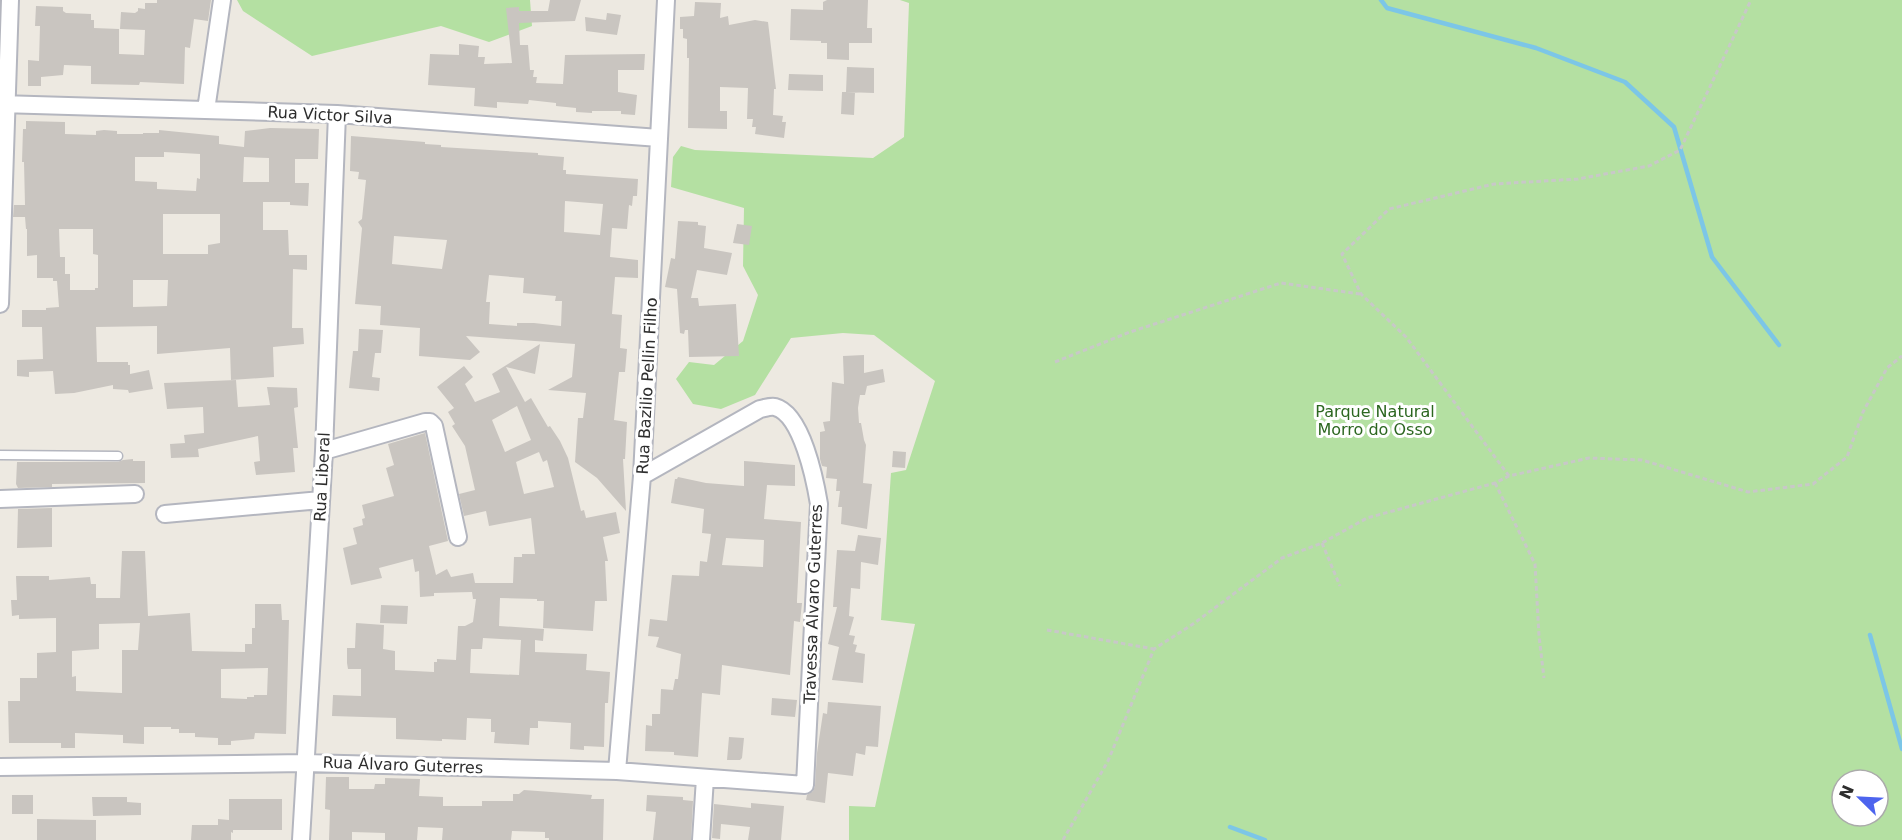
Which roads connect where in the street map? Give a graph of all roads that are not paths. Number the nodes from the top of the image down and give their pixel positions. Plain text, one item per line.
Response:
1 (10, 0) edge
2 (222, 0) edge
3 (666, 0) edge
4 (3, 104) edge
5 (206, 110) junction
6 (337, 114) junction
7 (659, 138) junction
8 (0, 304) edge
9 (324, 451) junction
10 (0, 455) edge
11 (118, 456) dead end
12 (642, 476) junction
13 (135, 494) dead end
14 (0, 499) edge
15 (321, 500) junction
16 (165, 514) dead end
17 (458, 537) dead end
18 (304, 763) junction
19 (0, 767) edge
20 (616, 771) junction
21 (705, 778) junction
22 (805, 786) joint
23 (301, 840) edge
24 (701, 840) edge

1 - 4 street
2 - 5 street
3 - 7 street, Rua Bazilio Pellin Filho
4 - 5 street, Rua Victor Silva
4 - 8 street
5 - 6 street, Rua Victor Silva
6 - 7 street, Rua Victor Silva
6 - 9 street, Rua Liberal
7 - 12 street, Rua Bazilio Pellin Filho
9 - 15 street, Rua Liberal
9 - 17 street
10 - 11 lane
12 - 20 street, Rua Bazilio Pellin Filho
12 - 22 street, Travessa Alvaro Guterres
13 - 14 street
15 - 16 street
15 - 18 street, Rua Liberal
18 - 19 street, Rua Álvaro Guterres
18 - 20 street, Rua Álvaro Guterres
18 - 23 street, Rua Liberal
20 - 21 street, Rua Álvaro Guterres
21 - 22 street, Rua Álvaro Guterres
21 - 24 street

